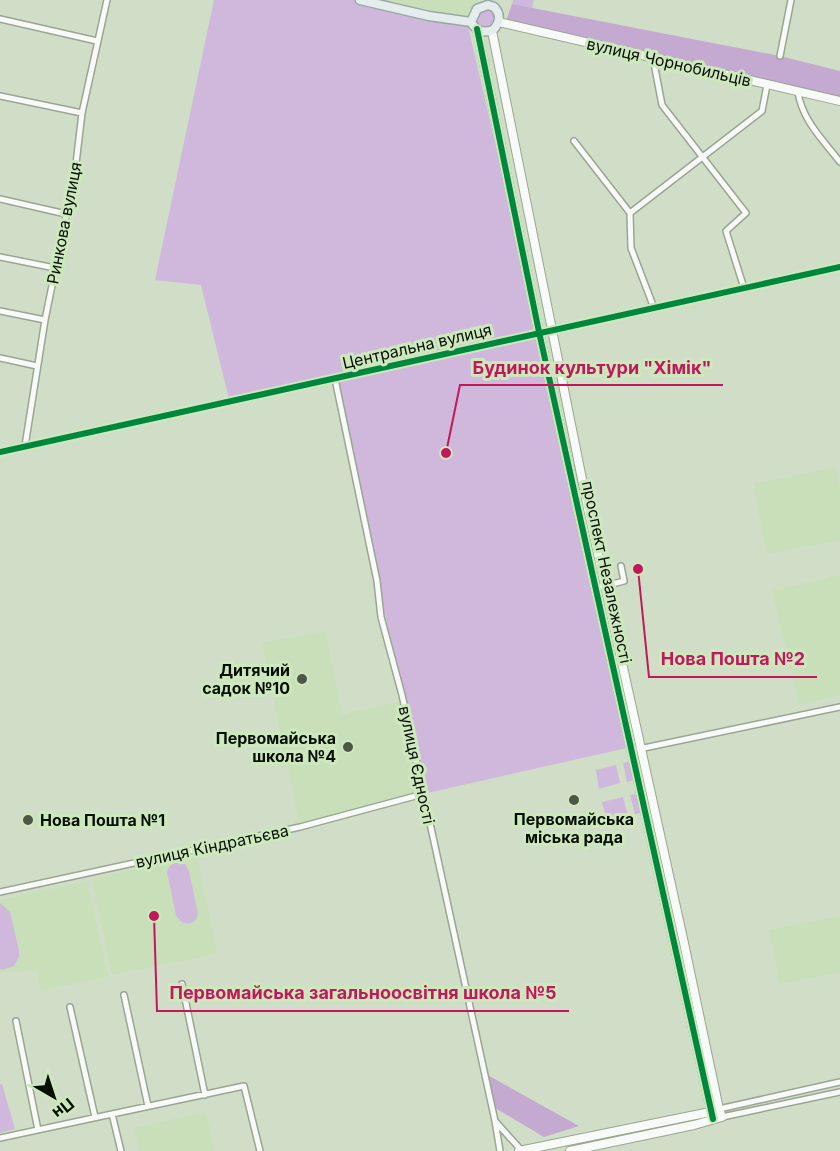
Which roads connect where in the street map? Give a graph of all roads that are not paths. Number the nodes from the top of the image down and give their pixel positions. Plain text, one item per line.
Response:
1 (107, 0) edge
2 (360, 0) edge
3 (791, 0) edge
4 (490, 3) edge
5 (0, 19) edge
6 (499, 22) junction
7 (474, 26) junction
8 (492, 31) junction
9 (97, 41) junction
10 (780, 56) dead end
11 (653, 58) junction
12 (767, 85) junction
13 (798, 92) junction
14 (0, 96) edge
15 (840, 101) edge
16 (82, 113) junction
17 (574, 141) dead end
18 (703, 157) junction
19 (840, 162) edge
20 (0, 199) edge
21 (630, 213) junction
22 (66, 214) junction
23 (0, 257) edge
24 (840, 267) edge
25 (55, 268) junction
26 (744, 288) junction
27 (654, 308) junction
28 (0, 311) edge
29 (45, 320) junction
30 (552, 329) junction
31 (539, 332) junction
32 (0, 358) edge
33 (37, 366) junction
34 (334, 379) junction
35 (25, 446) junction
36 (0, 452) edge
37 (621, 566) dead end
38 (601, 587) junction
39 (840, 707) edge
40 (641, 748) junction
41 (631, 749) junction
42 (423, 794) junction
43 (0, 892) edge
44 (182, 984) dead end
45 (690, 992) junction
46 (124, 995) dead end
47 (70, 1007) dead end
48 (16, 1021) dead end
49 (840, 1082) edge
50 (840, 1092) edge
51 (205, 1095) junction
52 (744, 1103) junction
53 (148, 1106) junction
54 (746, 1113) junction
55 (112, 1114) junction
56 (716, 1114) junction
57 (95, 1118) junction
58 (495, 1120) junction
59 (38, 1130) junction
60 (0, 1138) edge
61 (570, 1141) junction
62 (121, 1151) edge
63 (260, 1151) edge
64 (500, 1151) edge
65 (521, 1151) edge
66 (573, 1151) edge

1 - 9 street, Ринкова вулиця
2 - 7 main road
3 - 10 street
4 - 6 main road
4 - 7 main road
5 - 9 street
6 - 8 main road
6 - 11 street, вулиця Чорнобильців
7 - 8 main road
7 - 31 street, проспект Незалежності
8 - 30 street, проспект Незалежності
9 - 16 street, Ринкова вулиця
11 - 12 street, вулиця Чорнобильців
11 - 18 street
12 - 13 street, вулиця Чорнобильців
12 - 18 street
13 - 15 street, вулиця Чорнобильців
13 - 19 street
14 - 16 street
16 - 22 street, Ринкова вулиця
17 - 21 street
18 - 21 street
18 - 26 street
20 - 22 street
21 - 27 street
22 - 25 street, Ринкова вулиця
23 - 25 street
24 - 26 street, Центральна вулиця
25 - 29 street, Ринкова вулиця
26 - 27 street, Центральна вулиця
27 - 30 street, Центральна вулиця
28 - 29 street
29 - 33 street, Ринкова вулиця
30 - 31 street, Центральна вулиця
30 - 38 street, проспект Незалежності
31 - 34 street, Центральна вулиця
31 - 38 street, проспект Незалежності
32 - 33 street
33 - 35 street, Ринкова вулиця
34 - 35 street, Центральна вулиця
34 - 42 street, вулиця Єдності
35 - 36 street, Центральна вулиця
37 - 38 street
38 - 40 street, проспект Незалежності
38 - 41 street, проспект Незалежності
39 - 40 street
40 - 41 street
40 - 45 street, проспект Незалежності
41 - 45 street, проспект Незалежності
42 - 43 street, вулиця Кіндратьєва
42 - 58 street, вулиця Єдності
44 - 51 street
45 - 56 street, проспект Незалежності
46 - 53 street
47 - 57 street
48 - 59 street
49 - 52 street
50 - 54 street
51 - 53 street
51 - 63 street
52 - 54 street
52 - 56 street
53 - 55 street
54 - 56 street
55 - 57 street
55 - 62 street
56 - 61 street
56 - 66 street
57 - 59 street
58 - 64 street, вулиця Єдності
58 - 65 street
59 - 60 street
61 - 65 street
61 - 66 street

